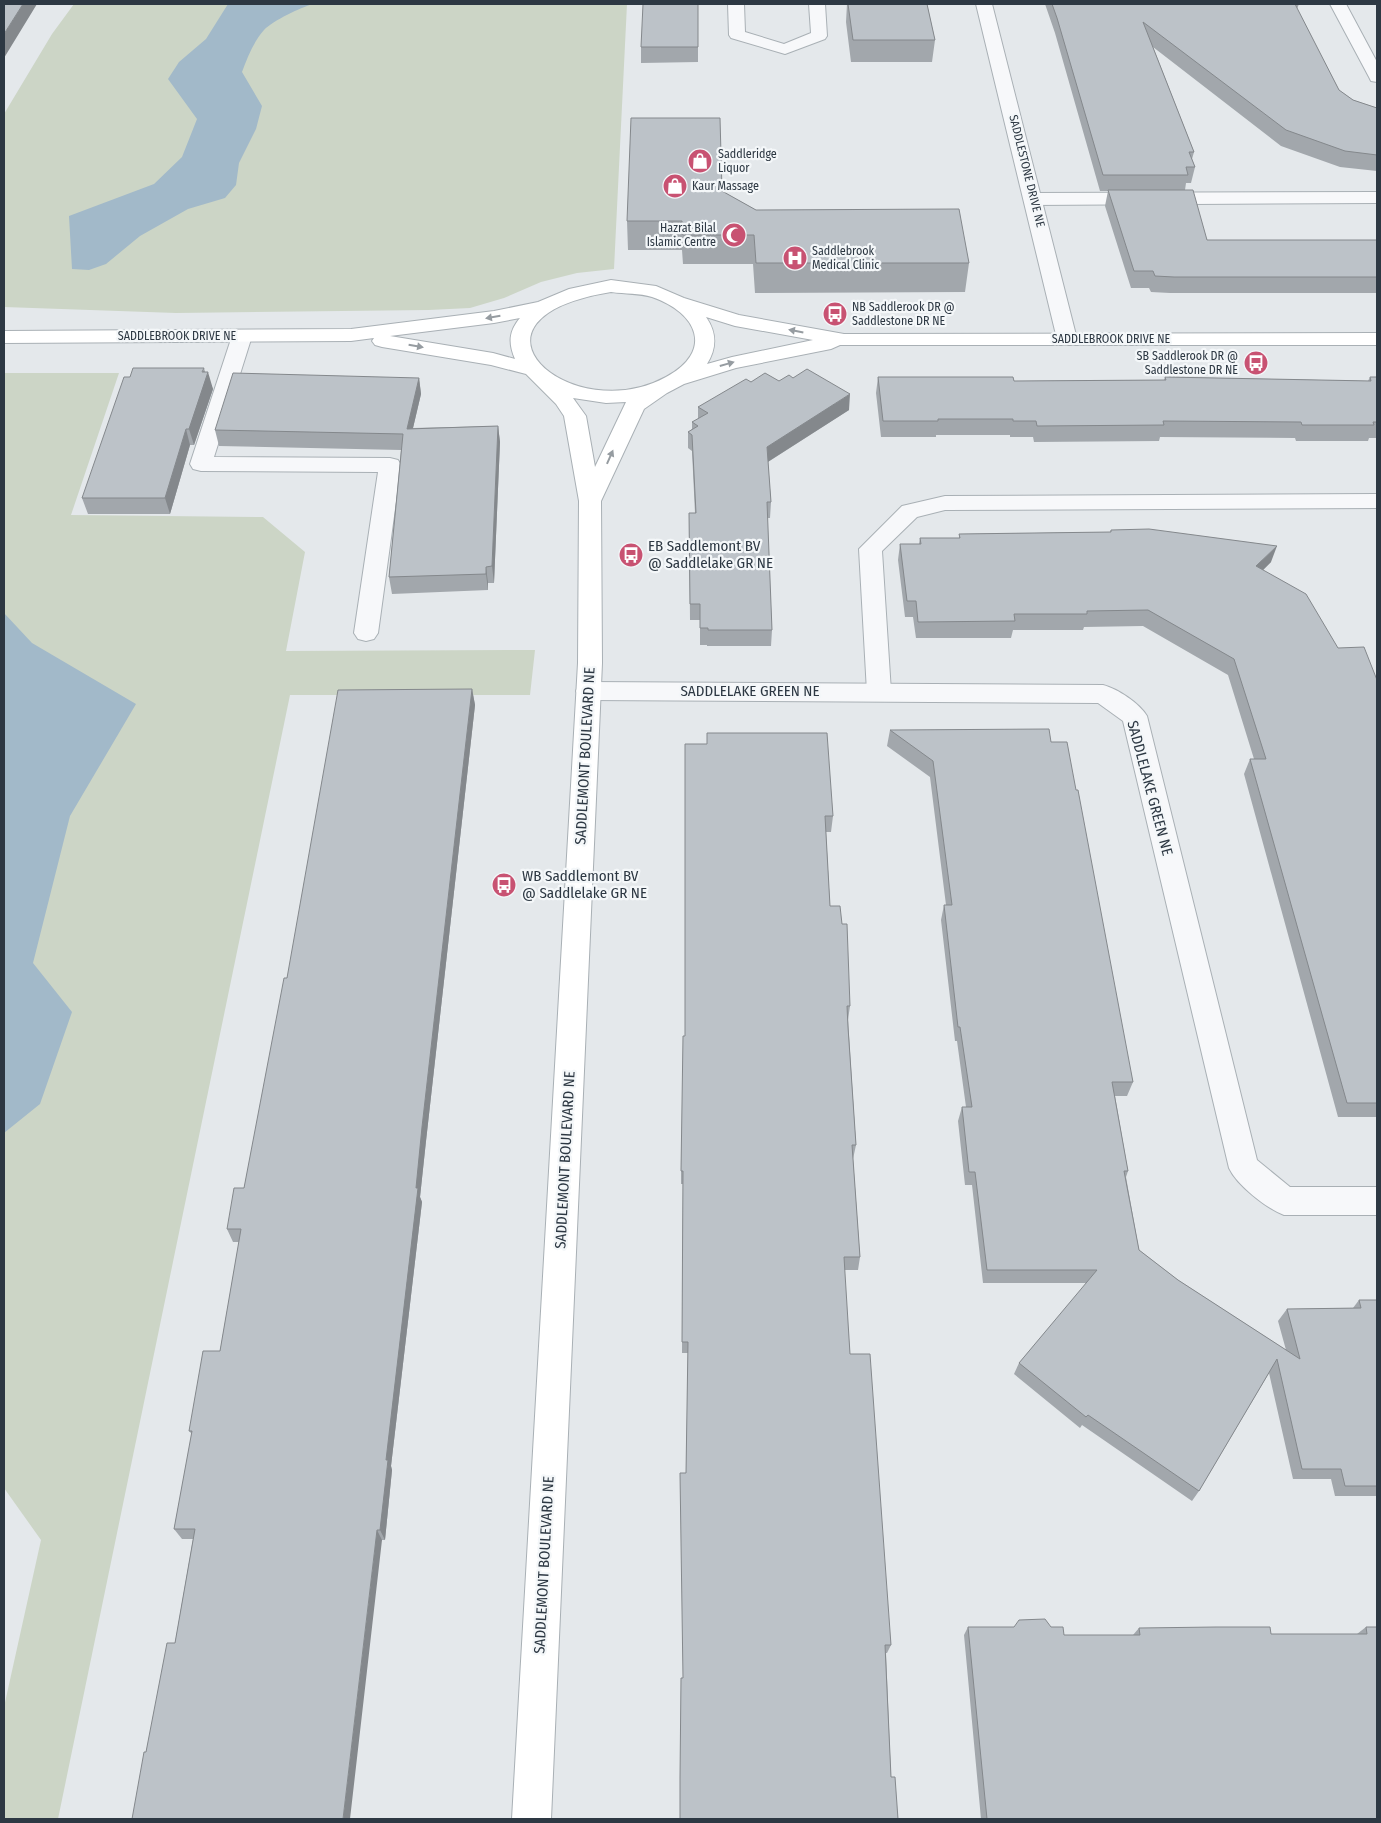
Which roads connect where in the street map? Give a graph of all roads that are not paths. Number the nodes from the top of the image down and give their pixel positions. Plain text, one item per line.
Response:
1 (736, 4) edge
2 (816, 4) edge
3 (984, 4) edge
4 (1338, 4) edge
5 (1377, 76) edge
6 (1377, 198) edge
7 (1033, 199) junction
8 (682, 303) junction
9 (541, 307) junction
10 (351, 335) junction
11 (4, 336) edge
12 (242, 336) junction
13 (1067, 339) junction
14 (1377, 339) edge
15 (844, 340) junction
16 (537, 374) junction
17 (680, 379) junction
18 (660, 388) junction
19 (590, 501) junction
20 (1377, 501) edge
21 (366, 633) dead end
22 (588, 691) junction
23 (879, 692) junction
24 (1377, 1201) edge
25 (531, 1819) edge

1 - 2 street
3 - 7 street, SADDLESTONE DRIVE NE
4 - 5 street
6 - 7 street
7 - 13 street, SADDLESTONE DRIVE NE
8 - 9 street
15 -> 8 street, SADDLEBROOK DRIVE NE
8 - 17 street
9 -> 10 street, SADDLEBROOK DRIVE NE
9 - 16 street
10 - 12 street, SADDLEBROOK DRIVE NE
10 -> 16 street, SADDLEBROOK DRIVE NE
11 - 12 street, SADDLEBROOK DRIVE NE
12 - 21 street
13 - 14 street, SADDLEBROOK DRIVE NE
13 - 15 street, SADDLEBROOK DRIVE NE
17 -> 15 street, SADDLEBROOK DRIVE NE
16 - 18 street
16 - 19 street, SADDLEMONT BOULEVARD NE
17 - 18 street
19 -> 18 street, SADDLEMONT BOULEVARD NE
19 - 22 street, SADDLEMONT BOULEVARD NE
20 - 23 street
22 - 23 street, SADDLELAKE GREEN NE
22 - 25 street, SADDLEMONT BOULEVARD NE
23 - 24 street, SADDLELAKE GREEN NE

